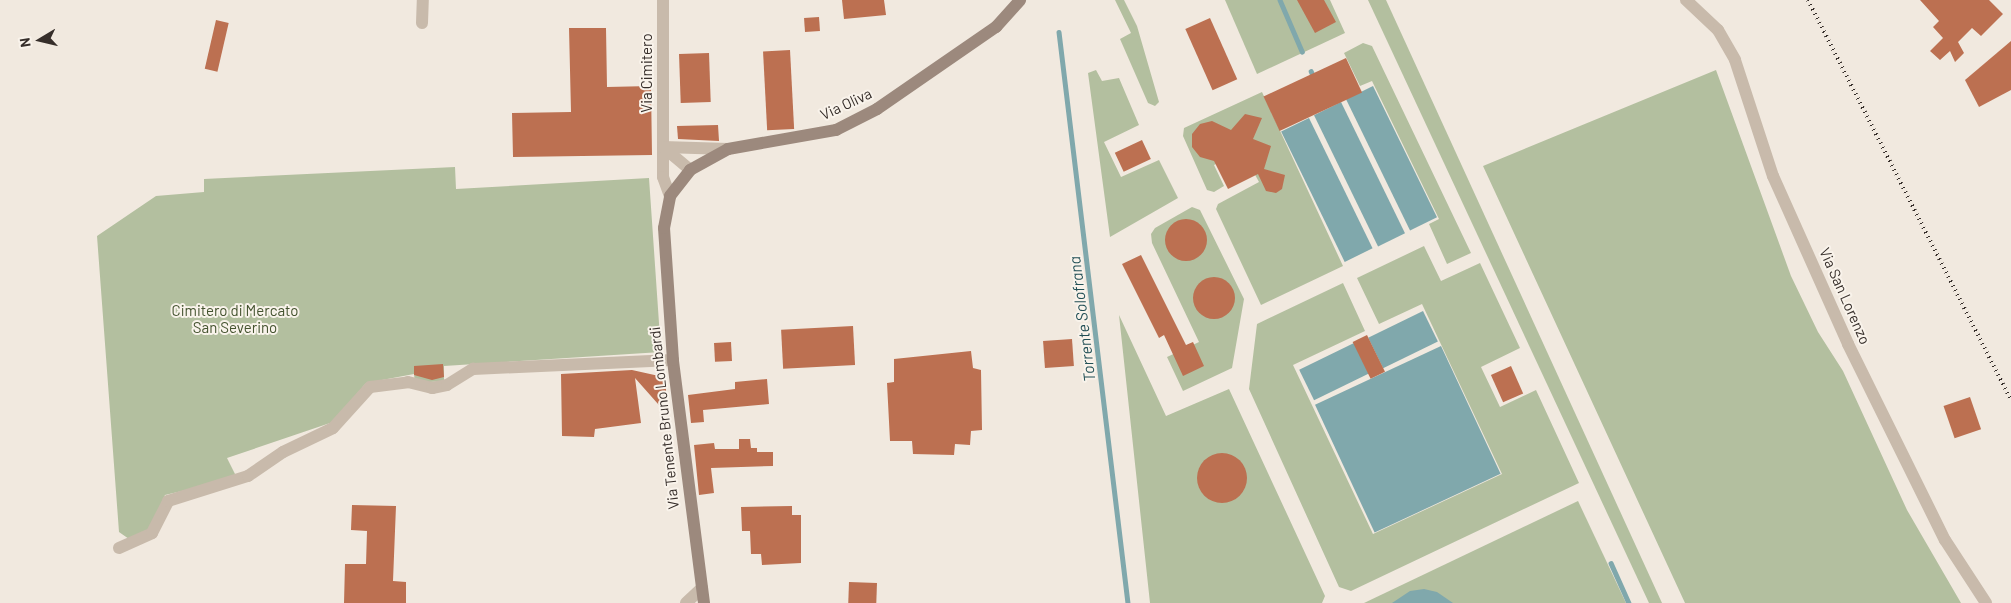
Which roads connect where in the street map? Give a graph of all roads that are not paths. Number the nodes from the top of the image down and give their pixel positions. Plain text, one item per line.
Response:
1 (423, 0) edge
2 (663, 0) edge
3 (1020, 0) edge
4 (1686, 0) edge
5 (422, 23) dead end
6 (663, 146) junction
7 (728, 149) junction
8 (690, 170) junction
9 (670, 196) junction
10 (664, 228) joint
11 (673, 360) junction
12 (119, 548) dead end
13 (702, 588) junction
14 (686, 603) edge
15 (704, 603) edge
16 (1986, 603) edge

1 - 5 street
2 - 6 street, Via Cimitero
3 - 7 main road, Via Oliva
4 - 16 street, Via San Lorenzo
6 - 7 street
6 - 8 street
6 - 9 street, Via Cimitero
7 - 8 main road, Via Oliva
8 - 9 main road, Via Oliva
9 - 10 main road, Via Oliva
10 - 11 main road, Via Tenente Bruno Lombardi
11 - 12 street
11 - 13 main road, Via Tenente Bruno Lombardi
13 - 14 street
13 - 15 main road, Via Tenente Bruno Lombardi

